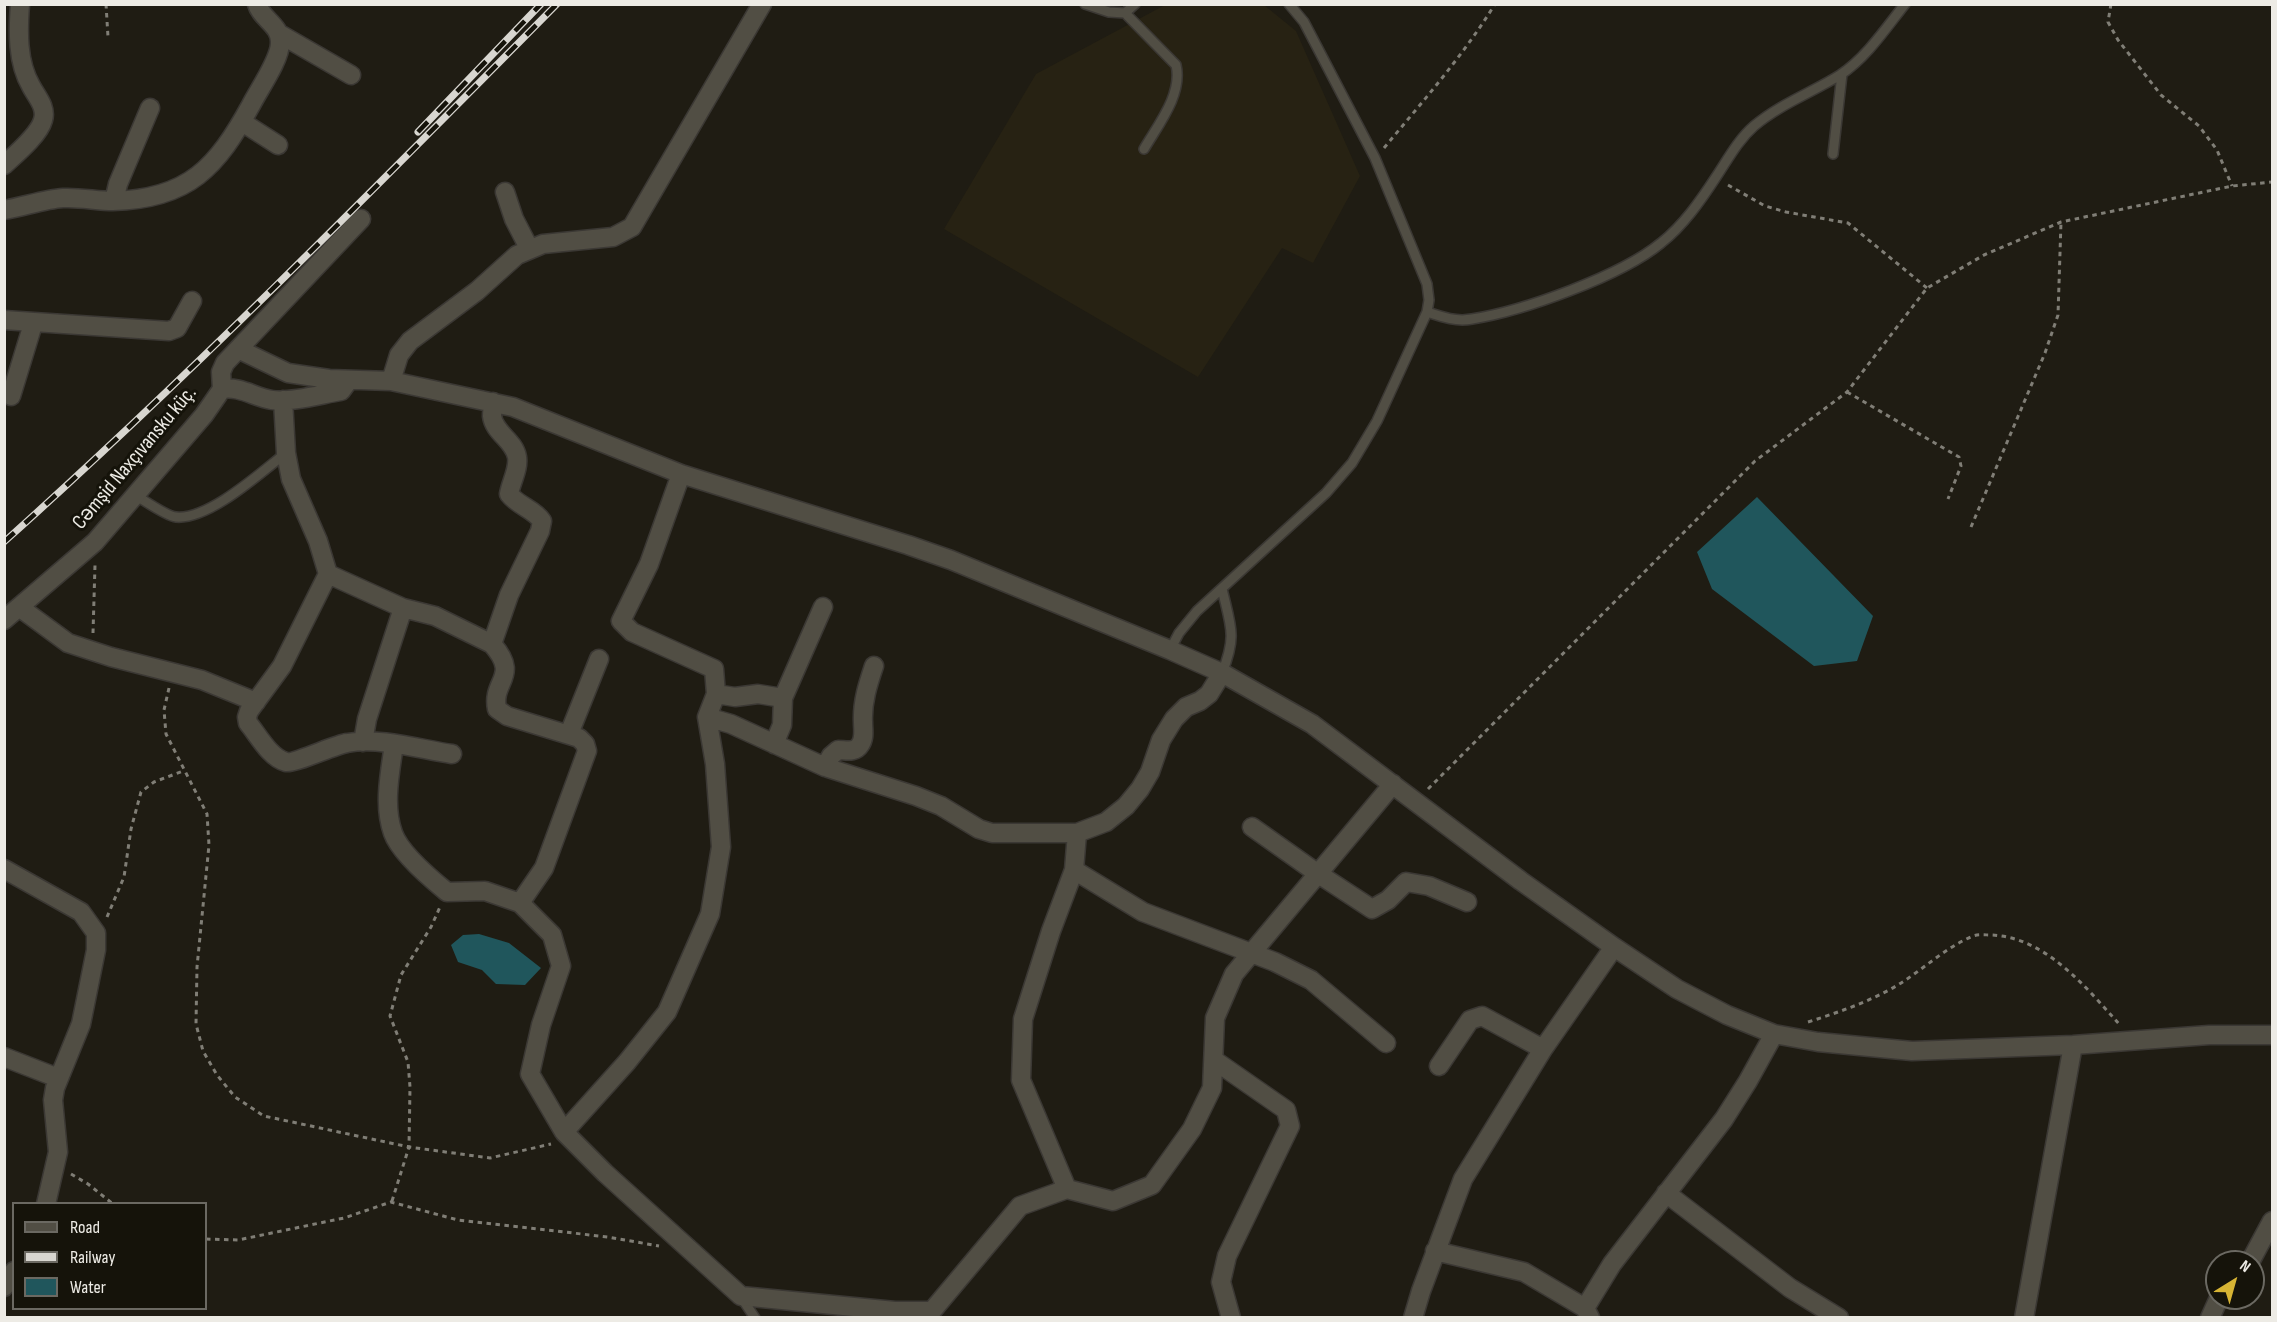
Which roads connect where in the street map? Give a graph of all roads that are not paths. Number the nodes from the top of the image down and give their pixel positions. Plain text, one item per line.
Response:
1 (20, 4) edge
2 (257, 4) edge
3 (762, 4) edge
4 (1084, 4) edge
5 (1134, 4) edge
6 (1289, 4) edge
7 (1905, 4) edge
8 (1125, 13) junction
9 (278, 33) junction
10 (1842, 74) junction
11 (351, 75) dead end
12 (150, 108) dead end
13 (242, 122) junction
14 (278, 145) dead end
15 (1144, 149) dead end
16 (1833, 154) dead end
17 (4, 165) edge
18 (505, 192) dead end
19 (114, 201) junction
20 (4, 210) edge
21 (361, 219) dead end
22 (529, 248) junction
23 (192, 301) dead end
24 (1427, 312) junction
25 (4, 321) edge
26 (33, 324) junction
27 (238, 349) junction
28 (349, 380) junction
29 (391, 381) junction
30 (222, 389) junction
31 (11, 396) dead end
32 (283, 400) junction
33 (493, 402) junction
34 (286, 453) junction
35 (681, 474) junction
36 (135, 495) junction
37 (328, 574) junction
38 (1222, 589) junction
39 (823, 607) dead end
40 (19, 608) junction
41 (403, 608) junction
42 (4, 620) edge
43 (492, 644) junction
44 (1170, 650) junction
45 (599, 659) dead end
46 (874, 666) dead end
47 (1222, 673) junction
48 (716, 694) junction
49 (783, 698) junction
50 (256, 702) junction
51 (707, 717) junction
52 (569, 734) junction
53 (363, 742) junction
54 (394, 744) junction
55 (774, 744) junction
56 (452, 754) dead end
57 (825, 767) junction
58 (1393, 784) junction
59 (1252, 827) dead end
60 (1077, 833) junction
61 (4, 869) edge
62 (1074, 870) junction
63 (1317, 873) junction
64 (1467, 902) dead end
65 (520, 903) junction
66 (1614, 947) junction
67 (1251, 953) junction
68 (1774, 1034) junction
69 (2272, 1035) edge
70 (1386, 1043) dead end
71 (2073, 1045) junction
72 (1543, 1049) junction
73 (4, 1057) edge
74 (1214, 1060) junction
75 (1439, 1066) dead end
76 (58, 1078) junction
77 (564, 1132) junction
78 (1067, 1189) junction
79 (1666, 1193) junction
80 (46, 1202) edge
81 (2272, 1221) edge
82 (2256, 1250) edge
83 (1435, 1251) junction
84 (741, 1296) junction
85 (1588, 1313) edge
86 (755, 1317) edge
87 (1231, 1317) edge
88 (1413, 1317) edge
89 (1839, 1317) edge
90 (2024, 1317) edge

1 - 17 street
2 - 9 street
3 - 22 street
4 - 8 lane
5 - 8 lane
6 - 24 lane
7 - 10 lane
8 - 15 lane
9 - 11 street
9 - 13 street
10 - 16 lane
10 - 24 lane
12 - 19 street
13 - 14 street
13 - 19 street
18 - 22 street
19 - 20 street
21 - 27 street
22 - 29 street
23 - 26 street
24 - 38 lane
25 - 26 street
26 - 31 street
27 - 28 street
27 - 30 street
28 - 29 street
28 - 32 street, Cəmşid Naxçıvansku küç.
29 - 33 street
30 - 32 street, Cəmşid Naxçıvansku küç.
30 - 36 street, Cəmşid Naxçıvansku küç.
32 - 34 street
33 - 35 street
33 - 43 street
34 - 36 lane
34 - 37 street
35 - 44 street
35 - 48 street
36 - 40 street, Cəmşid Naxçıvansku küç.
37 - 41 street
37 - 50 street
38 - 44 lane
38 - 47 lane
39 - 49 street
40 - 42 street, Cəmşid Naxçıvansku küç.
40 - 50 street
41 - 43 street
41 - 53 street
43 - 52 street
44 - 47 street
45 - 52 street
46 - 57 street
47 - 58 street
47 - 60 street
48 - 49 street
48 - 51 street
49 - 55 street
50 - 53 street
51 - 55 street
51 - 77 street
52 - 65 street
53 - 54 street
54 - 56 street
54 - 65 street
55 - 57 street
57 - 60 street
58 - 63 street
58 - 66 street
59 - 63 street
60 - 62 street
61 - 76 street
62 - 67 street
62 - 78 street
63 - 64 street
63 - 67 street
65 - 77 street
66 - 68 street
66 - 72 street
67 - 70 street
67 - 74 street
68 - 71 street
68 - 79 street
69 - 71 street
71 - 90 street
72 - 75 street
72 - 83 street
73 - 76 street
74 - 78 street
74 - 87 street
76 - 80 street
77 - 84 street
78 - 84 street
79 - 85 street
79 - 89 street
81 - 82 street
83 - 85 street
83 - 88 street
84 - 86 lane

